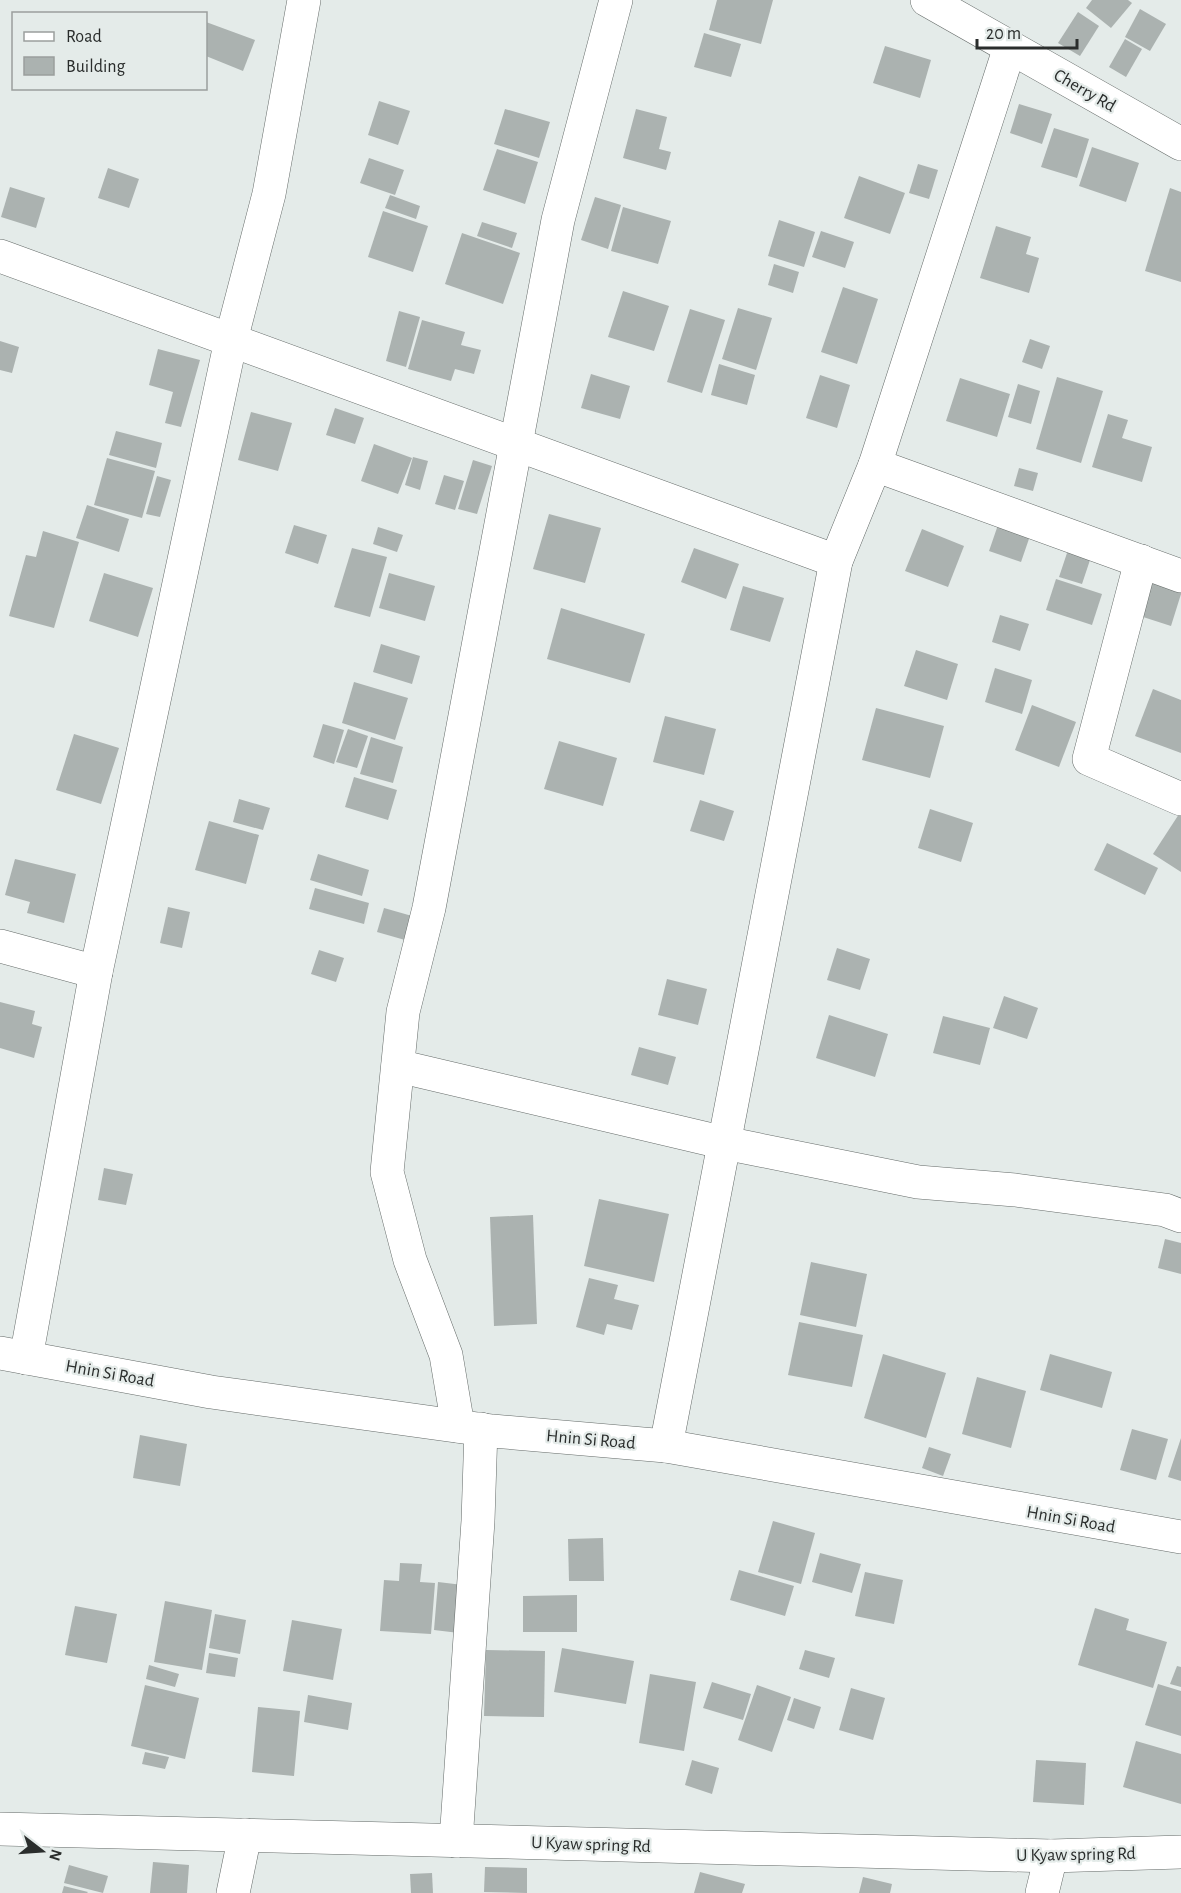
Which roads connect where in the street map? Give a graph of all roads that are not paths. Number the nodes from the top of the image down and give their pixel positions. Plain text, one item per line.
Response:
1 (303, 0) edge
2 (616, 0) edge
3 (937, 3) edge
4 (1010, 47) junction
5 (1181, 144) edge
6 (0, 256) edge
7 (231, 340) junction
8 (516, 444) junction
9 (875, 465) junction
10 (836, 561) junction
11 (1141, 561) junction
12 (1181, 576) edge
13 (1181, 799) edge
14 (0, 946) edge
15 (96, 972) junction
16 (398, 1065) junction
17 (725, 1143) junction
18 (1181, 1216) edge
19 (13, 1356) edge
20 (470, 1427) junction
21 (666, 1446) junction
22 (1181, 1537) edge
23 (0, 1829) edge
24 (245, 1835) junction
25 (456, 1841) junction
26 (1181, 1852) edge
27 (1051, 1856) junction
28 (233, 1893) edge
29 (1042, 1893) edge

1 - 7 street
2 - 8 street
3 - 4 street, Cherry Rd
4 - 5 street, Cherry Rd
4 - 9 street
6 - 7 street
7 - 8 street
7 - 15 street
8 - 10 street
8 - 16 street
9 - 10 street
9 - 11 street
10 - 17 street
11 - 12 street
11 - 13 street
14 - 15 street
15 - 19 street
16 - 17 street
16 - 20 street
17 - 18 street
17 - 21 street
19 - 20 street, Hnin Si Road
20 - 21 street, Hnin Si Road
20 - 25 street
21 - 22 street, Hnin Si Road
23 - 24 street, U Kyaw spring Rd
24 - 25 street, U Kyaw spring Rd
24 - 28 street
25 - 27 street, U Kyaw spring Rd
26 - 27 street, U Kyaw spring Rd
27 - 29 street

